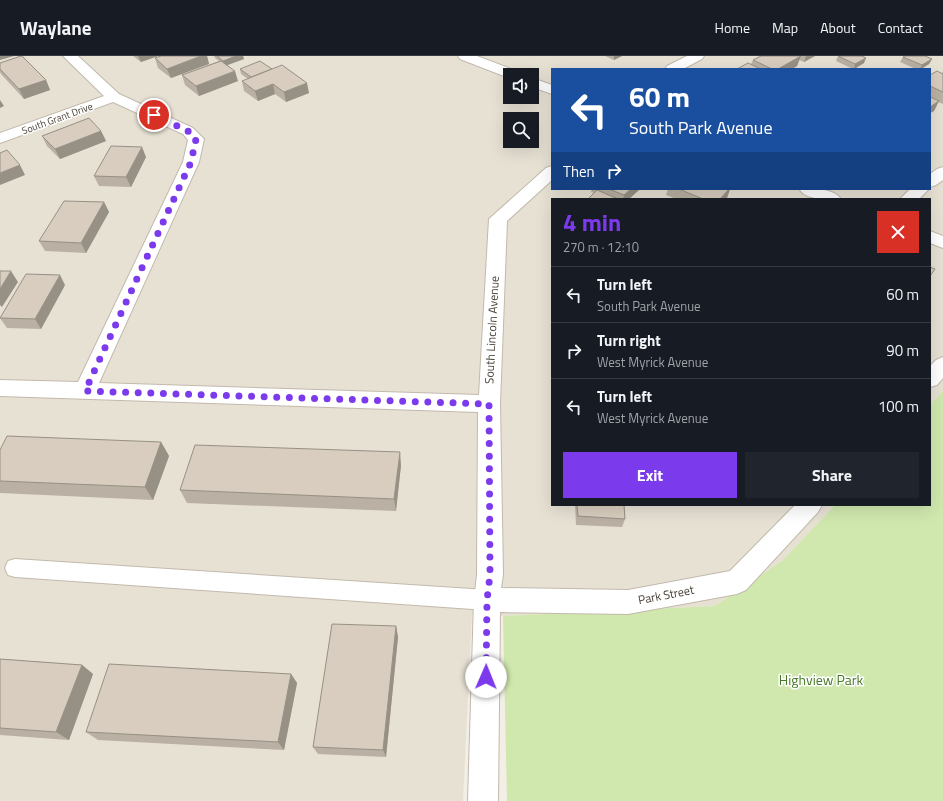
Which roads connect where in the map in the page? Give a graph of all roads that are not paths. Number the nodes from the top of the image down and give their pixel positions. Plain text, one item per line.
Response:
1 (70, 56) edge
2 (465, 56) edge
3 (697, 56) edge
4 (674, 68) edge
5 (503, 71) edge
6 (539, 85) edge
7 (551, 90) edge
8 (114, 97) junction
9 (0, 138) edge
10 (551, 172) edge
11 (943, 172) edge
12 (931, 181) edge
13 (810, 190) edge
14 (920, 190) edge
15 (830, 198) edge
16 (909, 198) edge
17 (931, 237) edge
18 (943, 242) edge
19 (943, 365) edge
20 (931, 378) edge
21 (0, 388) edge
22 (85, 391) junction
23 (489, 404) junction
24 (809, 506) edge
25 (15, 568) dead end
26 (487, 600) junction
27 (483, 801) edge

1 - 8 street
2 - 5 street
3 - 4 street
6 - 7 street
8 - 9 street, South Grant Drive
8 - 22 street
10 - 23 street, South Lincoln Avenue
11 - 12 street
13 - 15 street
14 - 16 street
17 - 18 street
19 - 20 street
21 - 22 street
22 - 23 street
23 - 26 street, South Lincoln Avenue
24 - 26 street, Park Street
25 - 26 lane
26 - 27 street, South Lincoln Avenue

